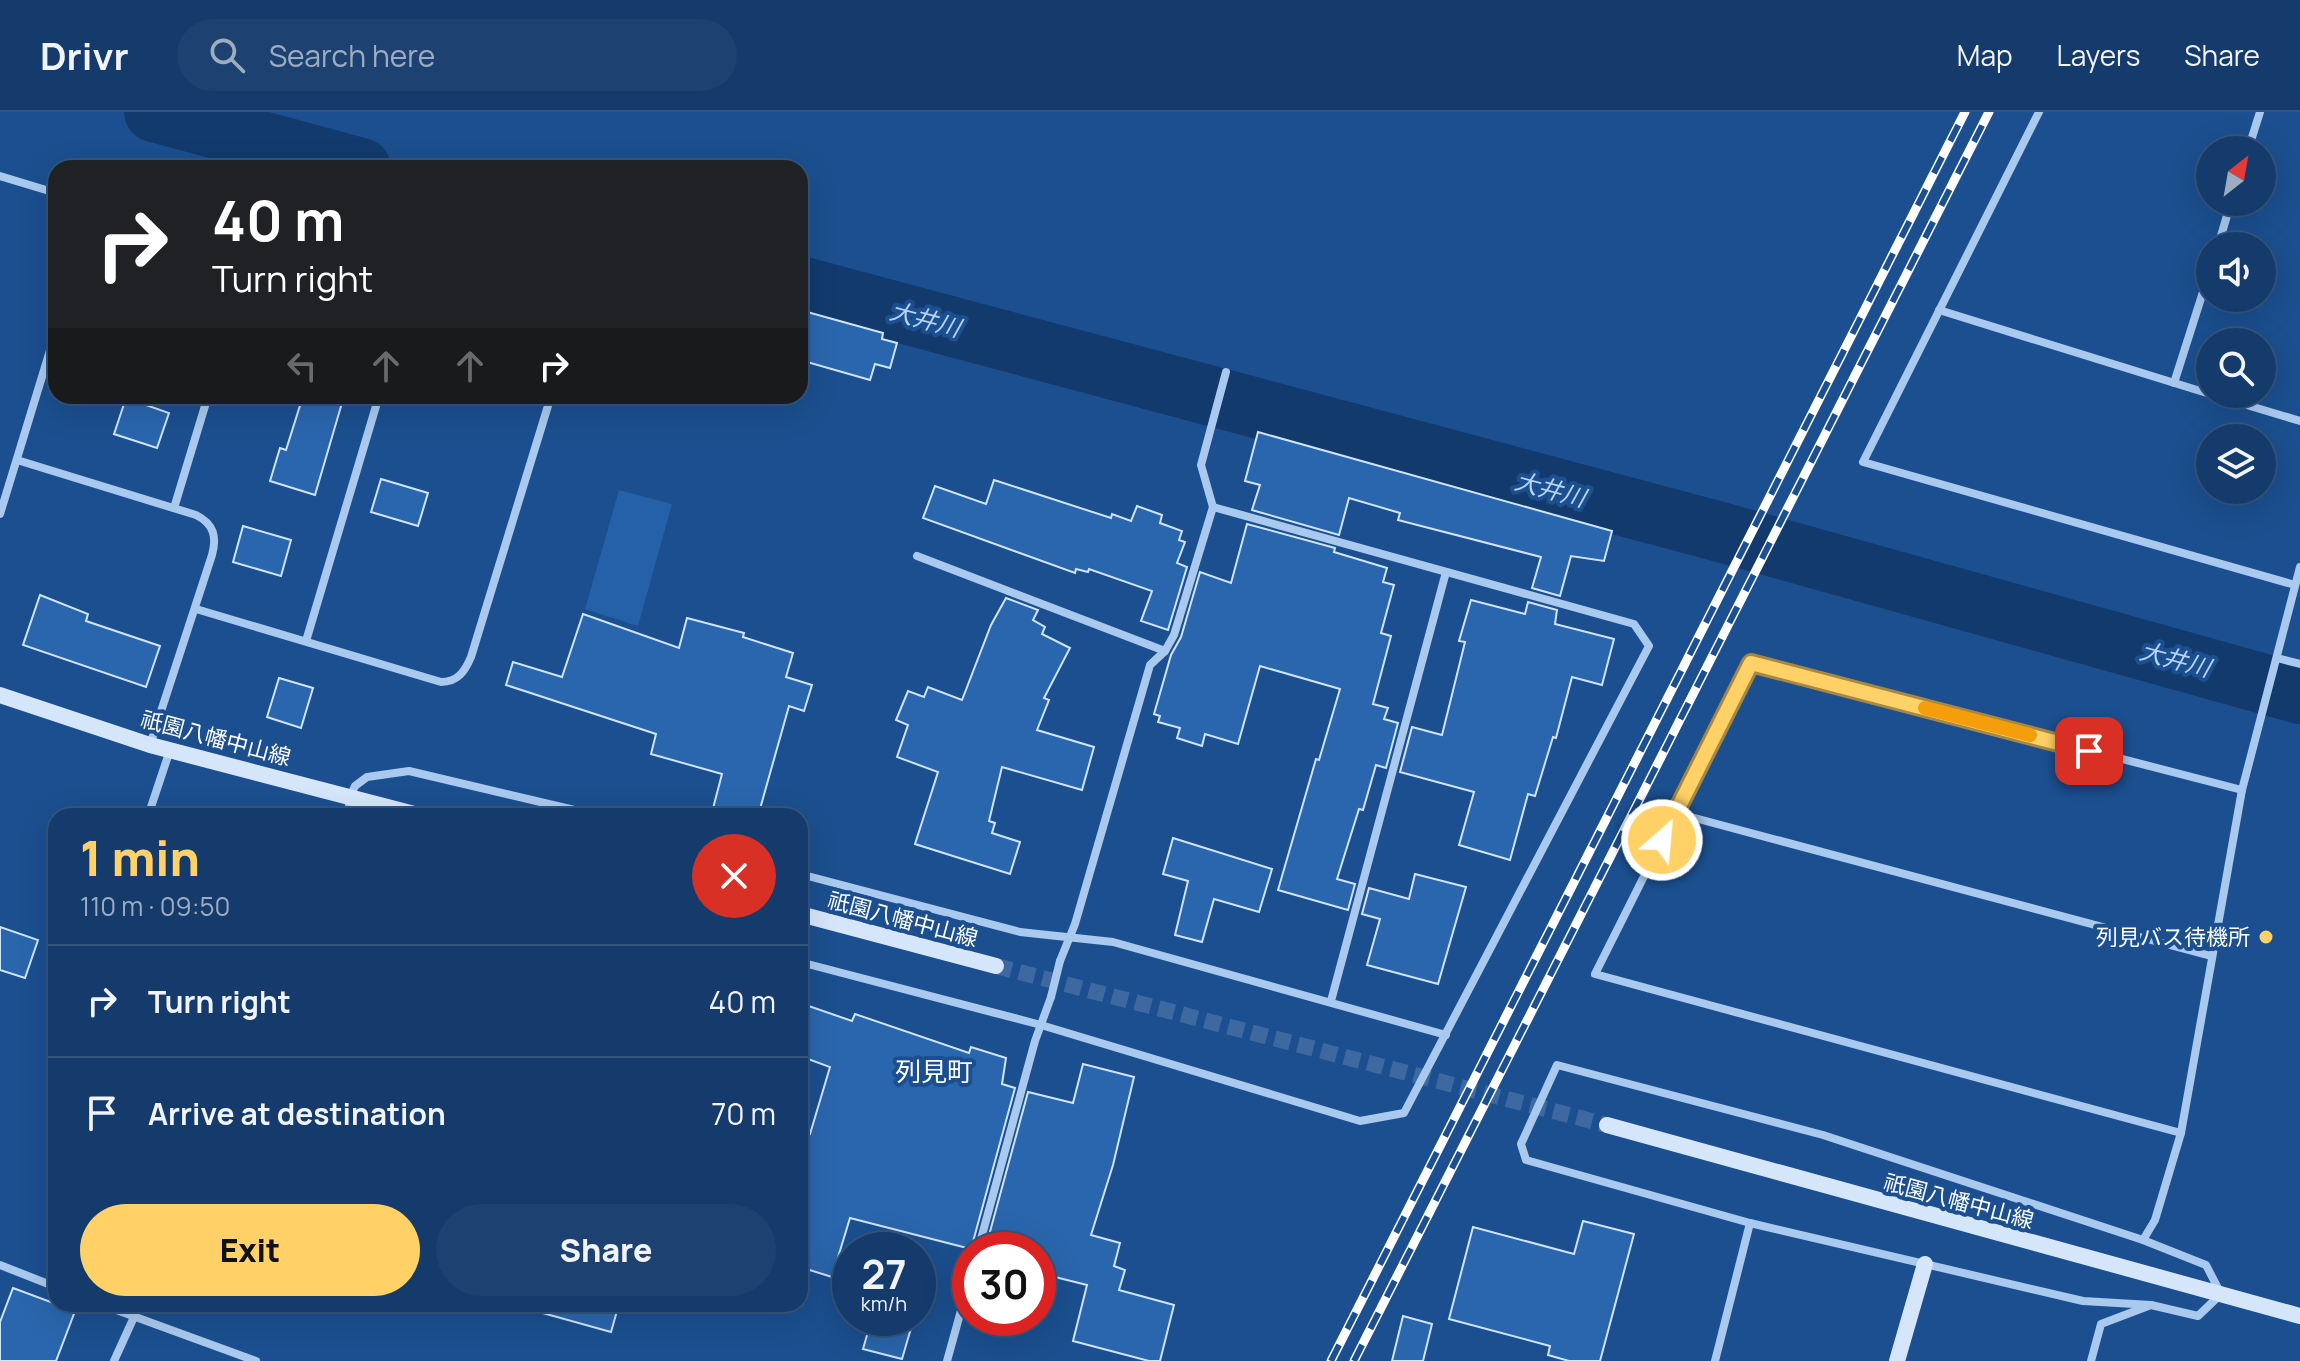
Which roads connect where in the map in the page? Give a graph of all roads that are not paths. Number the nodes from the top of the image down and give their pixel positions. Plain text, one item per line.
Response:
1 (2039, 112) edge
2 (2260, 112) edge
3 (2252, 136) edge
4 (0, 176) edge
5 (48, 191) edge
6 (1939, 310) junction
7 (2197, 312) edge
8 (48, 357) edge
9 (1226, 372) dead end
10 (2174, 383) junction
11 (2196, 390) edge
12 (206, 404) edge
13 (377, 404) edge
14 (549, 404) edge
15 (2257, 408) edge
16 (2300, 421) edge
17 (17, 460) junction
18 (1213, 507) junction
19 (174, 508) junction
20 (0, 514) edge
21 (917, 556) dead end
22 (2300, 567) edge
23 (1446, 572) junction
24 (2295, 585) junction
25 (196, 609) junction
26 (306, 641) junction
27 (1165, 651) junction
28 (2277, 658) junction
29 (2300, 664) edge
30 (0, 695) edge
31 (150, 745) junction
32 (170, 750) junction
33 (2242, 790) junction
34 (350, 797) junction
35 (151, 808) edge
36 (349, 808) edge
37 (392, 808) edge
38 (566, 808) edge
39 (1676, 813) junction
40 (808, 876) edge
41 (808, 916) edge
42 (1069, 938) junction
43 (2211, 956) junction
44 (808, 964) edge
45 (996, 966) tunnel mouth
46 (1331, 1001) junction
47 (1041, 1025) junction
48 (1446, 1035) junction
49 (1607, 1125) tunnel mouth
50 (2181, 1133) junction
51 (1750, 1223) junction
52 (983, 1232) edge
53 (2143, 1240) junction
54 (1925, 1264) junction
55 (0, 1265) edge
56 (48, 1284) edge
57 (2221, 1294) junction
58 (2151, 1305) junction
59 (121, 1312) edge
60 (2300, 1316) edge
61 (134, 1317) junction
62 (954, 1336) edge
63 (114, 1361) edge
64 (256, 1361) edge
65 (947, 1361) edge
66 (1715, 1361) edge
67 (1897, 1361) edge
68 (2091, 1361) edge

1 - 6 street
2 - 3 street
4 - 5 street
6 - 10 street
6 - 24 street
7 - 10 street
8 - 17 street
9 - 18 street
10 - 11 street
12 - 19 street
13 - 26 street
14 - 26 street
15 - 16 street
17 - 19 street
17 - 20 street
18 - 23 street
18 - 27 street
19 - 25 street
21 - 27 street
22 - 24 street
23 - 46 street
23 - 48 street
24 - 28 street
25 - 26 street
25 - 31 street
27 - 42 street
28 - 29 street
28 - 33 street
30 - 31 main road, 祇園八幡中山線
31 - 32 main road, 祇園八幡中山線
32 - 34 main road, 祇園八幡中山線
32 - 35 street
33 - 39 street
33 - 43 street
34 - 36 street
34 - 37 main road, 祇園八幡中山線
34 - 38 street
39 - 43 street
39 - 50 street
40 - 42 street
41 - 45 main road, 祇園八幡中山線
42 - 46 street
42 - 47 street, bridge
43 - 50 street
44 - 47 street
46 - 48 street
47 - 48 street
47 - 52 street
49 - 57 main road, 祇園八幡中山線
50 - 53 street
51 - 53 street
51 - 54 street
51 - 66 street
53 - 57 street
54 - 58 street
54 - 67 main road
55 - 56 street
57 - 58 street
57 - 60 main road, 祇園八幡中山線
58 - 68 street
59 - 61 street
61 - 63 street
61 - 64 street
62 - 65 street

